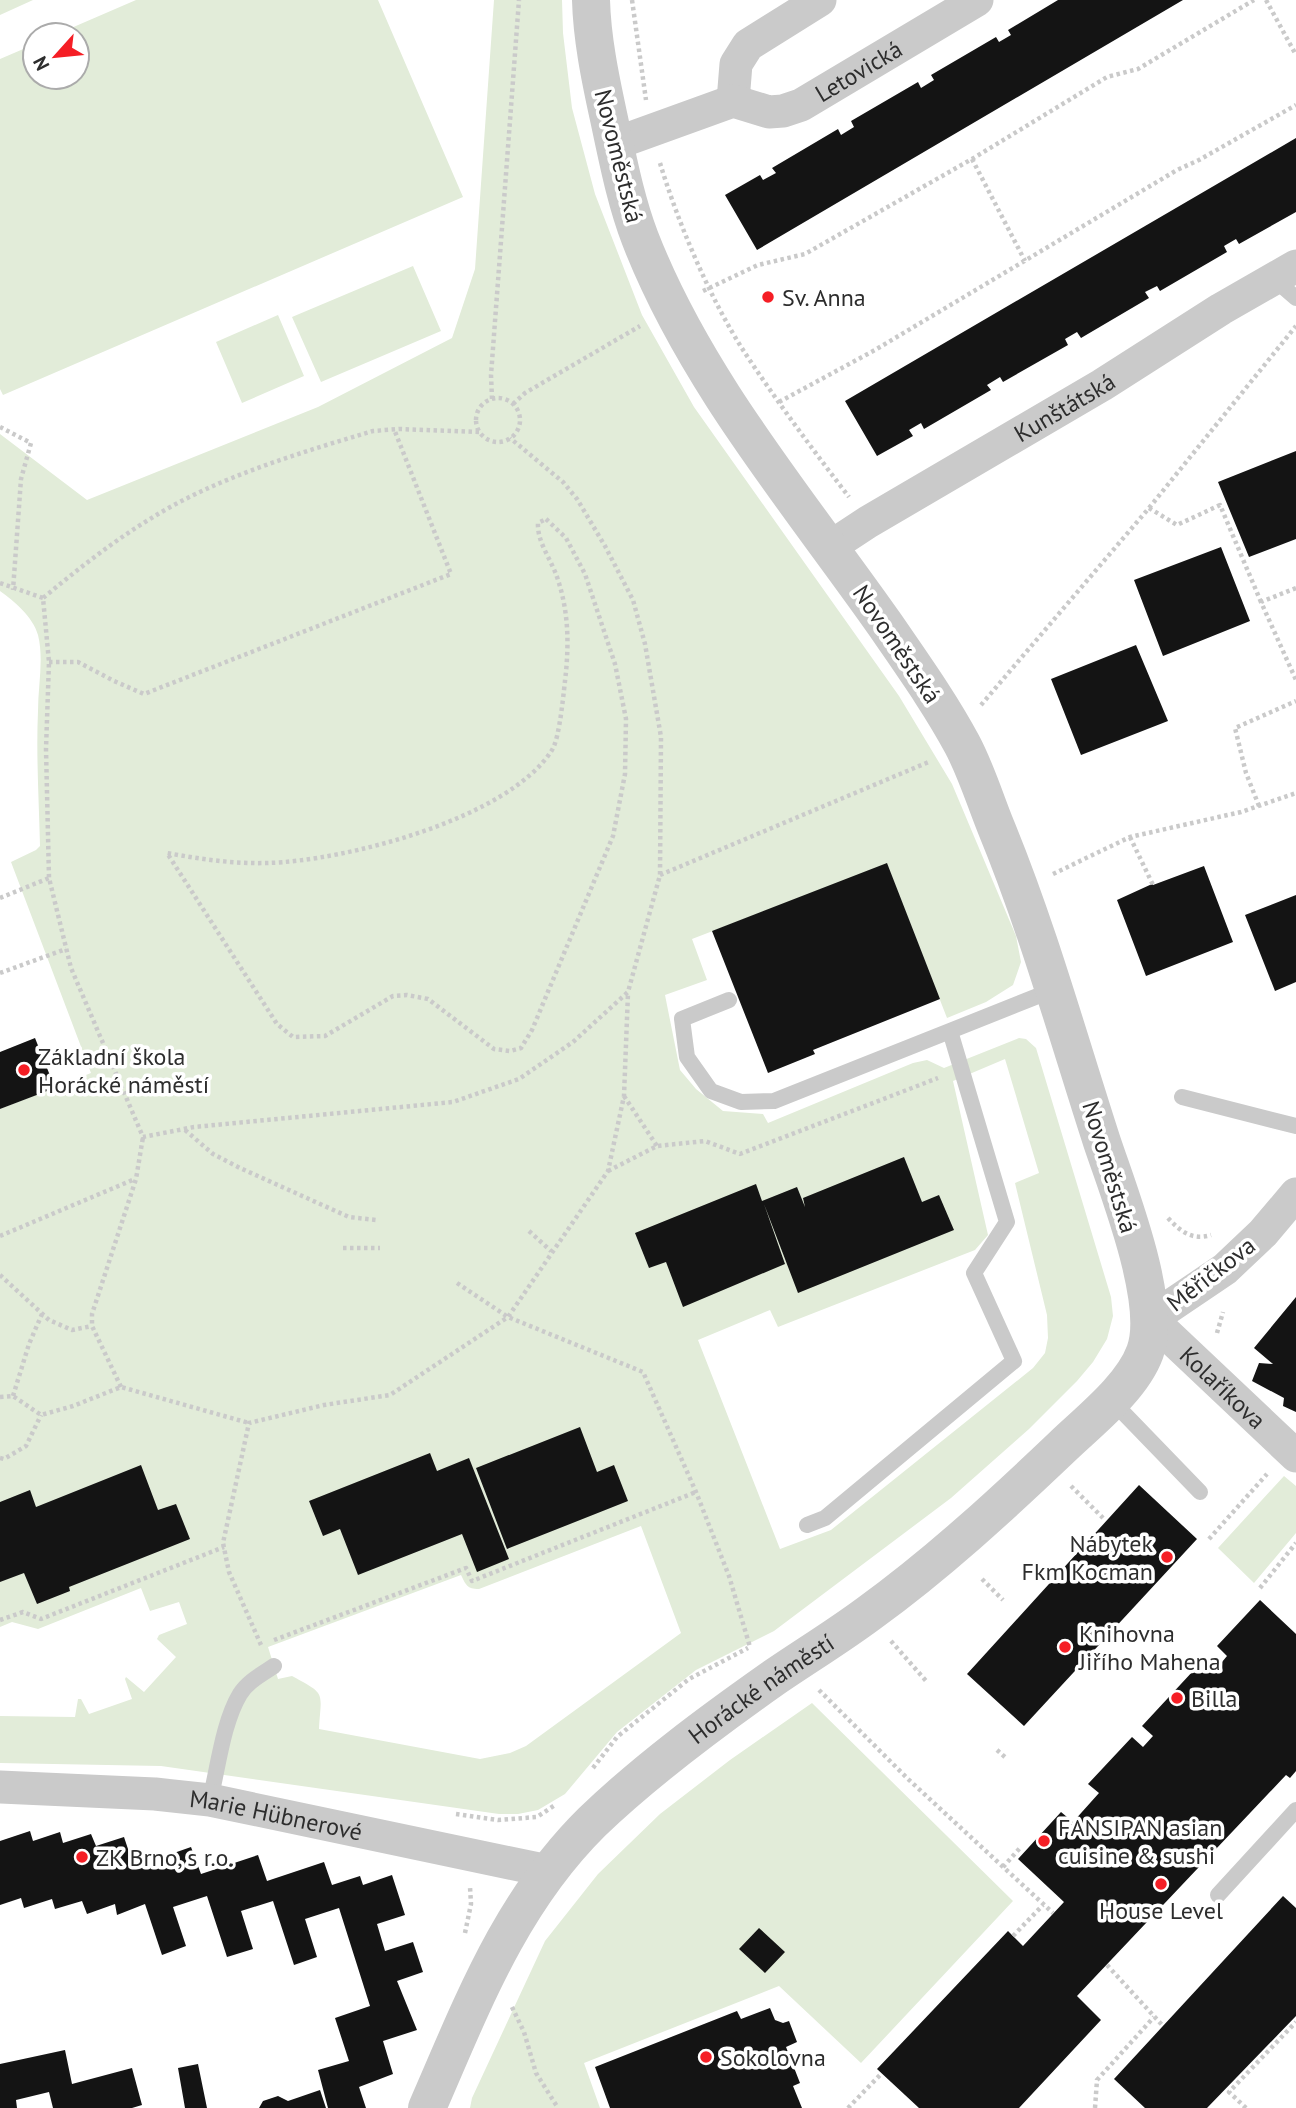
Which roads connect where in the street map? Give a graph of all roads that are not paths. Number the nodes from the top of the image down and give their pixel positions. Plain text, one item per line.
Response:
1 (591, 0) edge
2 (820, 0) edge
3 (977, 0) edge
4 (733, 101) junction
5 (614, 144) junction
6 (1289, 281) edge
7 (830, 547) junction
8 (1053, 990) junction
9 (729, 1000) dead end
10 (950, 1031) junction
11 (1182, 1097) dead end
12 (1296, 1126) edge
13 (1296, 1194) edge
14 (1152, 1319) junction
15 (1111, 1400) junction
16 (1286, 1460) edge
17 (1200, 1492) dead end
18 (807, 1525) dead end
19 (274, 1667) dead end
20 (0, 1787) edge
21 (210, 1800) junction
22 (1296, 1810) edge
23 (548, 1871) junction
24 (1218, 1895) dead end
25 (427, 2108) edge

1 - 5 street, Novoměstská
2 - 4 street
3 - 4 street, Letovická
4 - 5 street
5 - 7 street, Novoměstská
6 - 7 street, Kunštátská
7 - 8 street, Novoměstská
8 - 10 lane
8 - 14 street, Novoměstská
9 - 10 lane
10 - 18 lane
11 - 12 lane
13 - 14 street, Měřičkova
14 - 15 street, Horácké náměstí
14 - 16 street, Kolaříkova
15 - 17 lane
15 - 23 street, Horácké náměstí
19 - 21 lane
20 - 21 street, Marie Hübnerové
21 - 23 street, Marie Hübnerové
22 - 24 lane
23 - 25 street, Horácké náměstí

